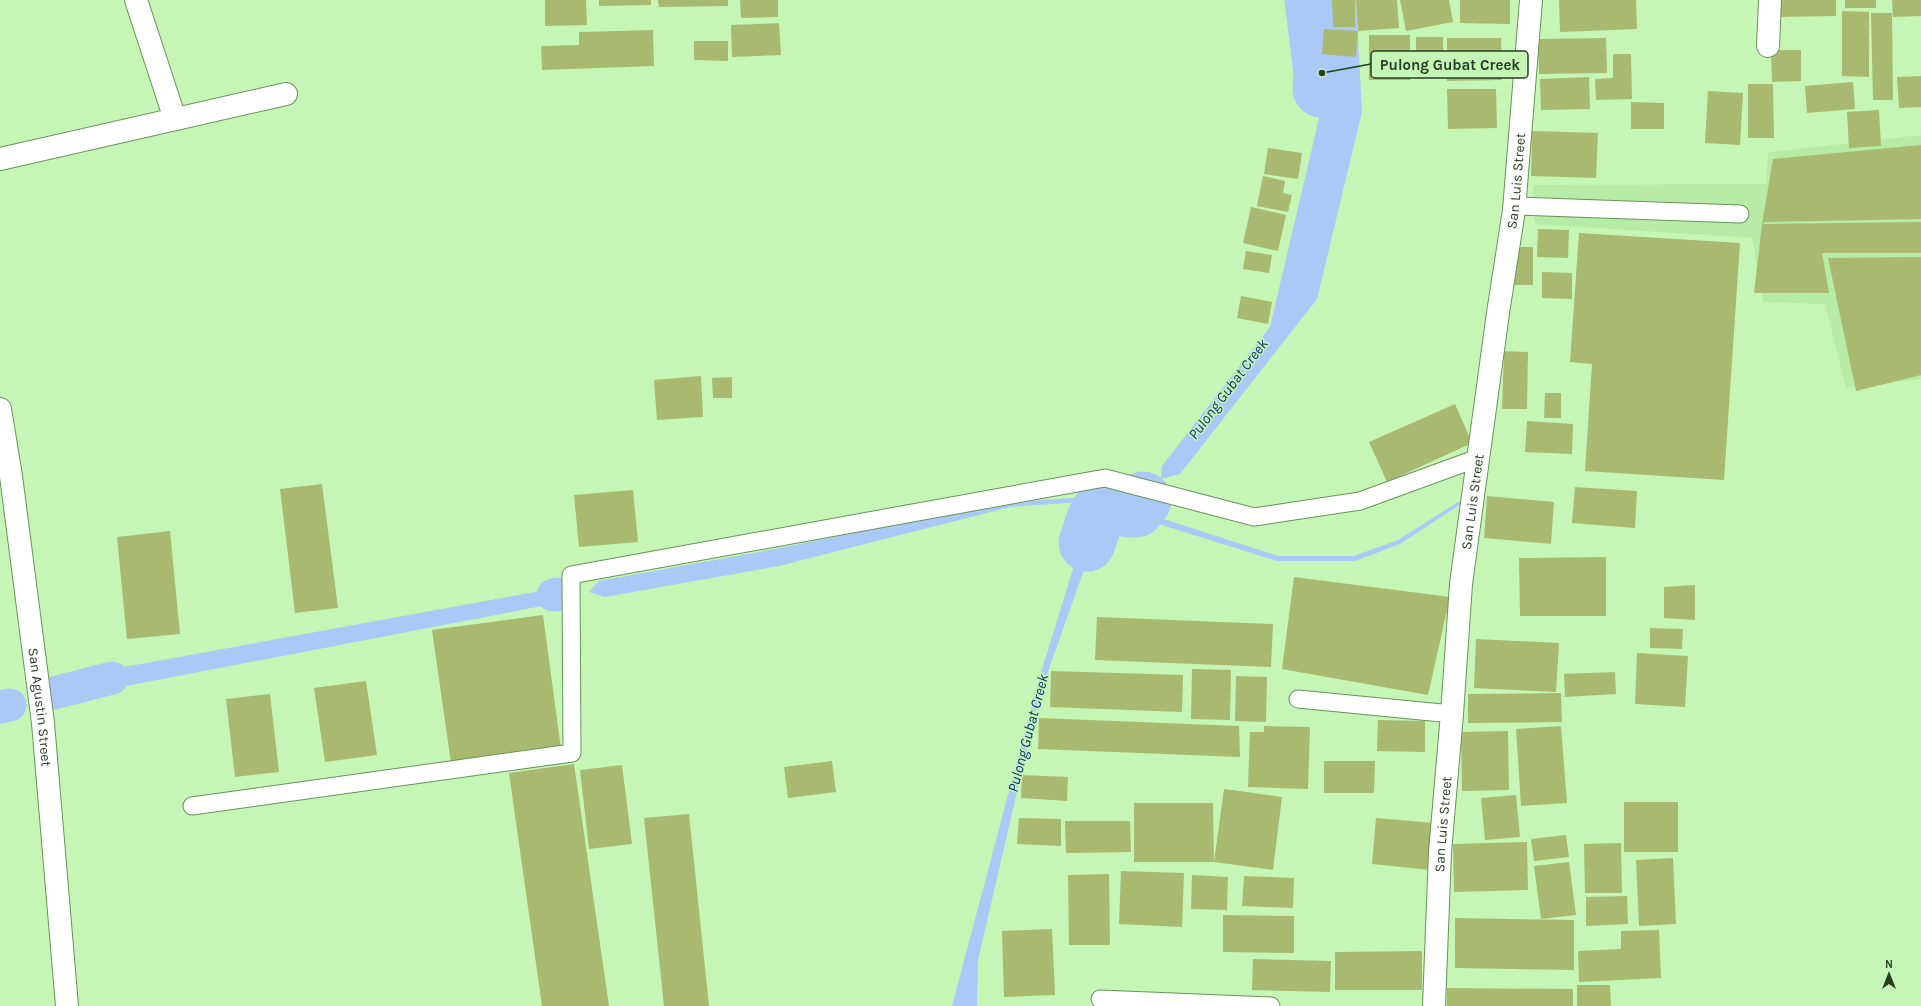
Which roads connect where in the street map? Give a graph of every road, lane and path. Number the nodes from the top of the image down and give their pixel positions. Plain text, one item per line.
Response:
1 (136, 0) edge
2 (1531, 0) edge
3 (1770, 0) edge
4 (1768, 46) dead end
5 (286, 94) dead end
6 (175, 119) junction
7 (0, 159) edge
8 (1514, 206) junction
9 (1740, 214) dead end
10 (0, 409) edge
11 (1478, 458) junction
12 (1298, 699) dead end
13 (1452, 714) junction
14 (192, 806) dead end
15 (1100, 999) dead end
16 (67, 1006) edge
17 (1272, 1006) edge
18 (1434, 1006) edge

1 - 6 street
2 - 8 street, San Luis Street
3 - 4 street
5 - 6 street
6 - 7 street
8 - 9 lane
8 - 11 street, San Luis Street
10 - 16 street, San Agustin Street
11 - 13 street, San Luis Street
11 - 14 lane
12 - 13 lane
13 - 18 street, San Luis Street
15 - 17 lane

